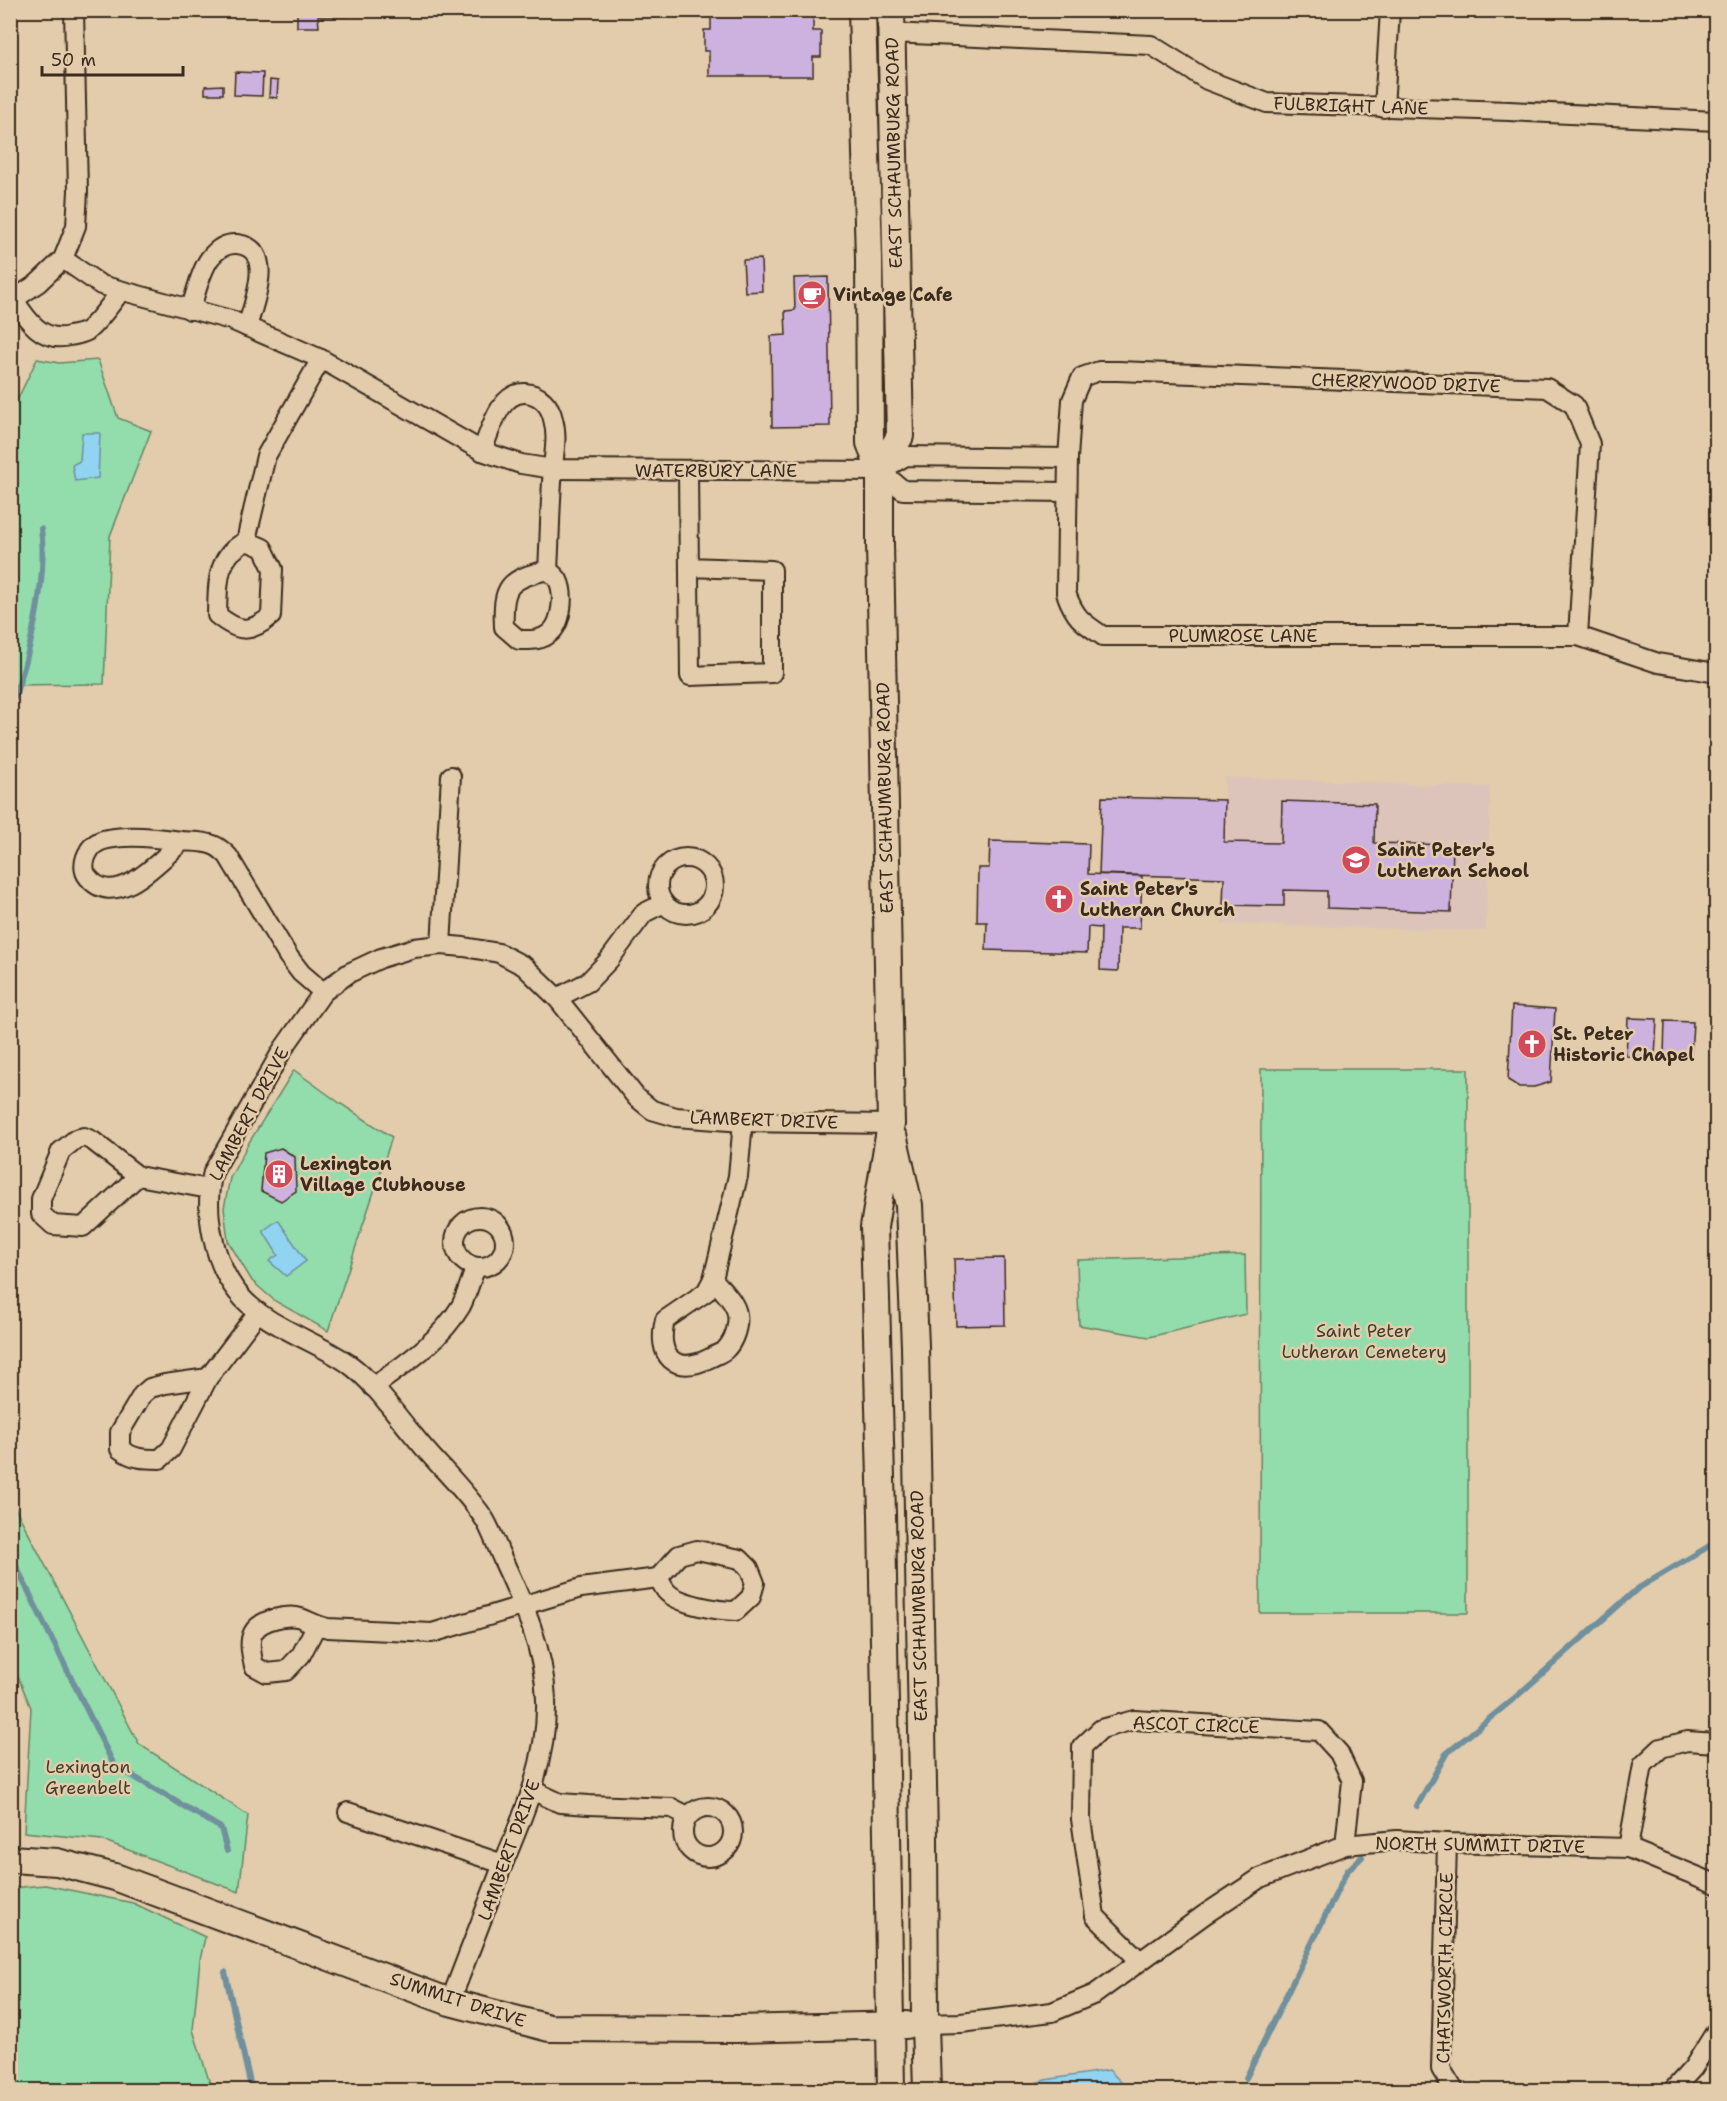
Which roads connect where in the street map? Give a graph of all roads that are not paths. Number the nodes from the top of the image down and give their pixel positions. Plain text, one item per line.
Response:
1 (74, 10) edge
2 (862, 10) edge
3 (1390, 10) edge
4 (891, 22) edge
5 (1384, 108) junction
6 (1716, 121) edge
7 (63, 259) junction
8 (121, 291) junction
9 (13, 302) edge
10 (190, 310) junction
11 (247, 327) junction
12 (321, 359) junction
13 (482, 452) junction
14 (1068, 458) junction
15 (553, 469) junction
16 (688, 471) junction
17 (880, 471) junction
18 (1066, 492) junction
19 (247, 541) junction
20 (689, 567) junction
21 (548, 570) dead end
22 (1578, 636) junction
23 (1716, 673) edge
24 (451, 776) dead end
25 (182, 841) junction
26 (664, 903) dead end
27 (441, 945) junction
28 (322, 992) junction
29 (557, 998) junction
30 (743, 1122) junction
31 (891, 1124) junction
32 (138, 1176) junction
33 (209, 1189) junction
34 (476, 1267) dead end
35 (714, 1279) junction
36 (258, 1312) junction
37 (208, 1378) junction
38 (374, 1387) junction
39 (658, 1578) junction
40 (525, 1605) junction
41 (316, 1626) dead end
42 (1716, 1743) edge
43 (532, 1790) junction
44 (348, 1812) dead end
45 (688, 1816) dead end
46 (1447, 1843) junction
47 (1345, 1845) junction
48 (1628, 1848) junction
49 (10, 1859) edge
50 (503, 1864) junction
51 (1716, 1884) edge
52 (1140, 1961) junction
53 (450, 2001) junction
54 (925, 2024) junction
55 (889, 2025) junction
56 (1716, 2031) edge
57 (891, 2091) edge
58 (927, 2091) edge
59 (1454, 2091) edge
60 (1673, 2091) edge

1 - 7 street
2 - 17 main road, EAST SCHAUMBURG ROAD
3 - 5 street
4 - 5 street, FULBRIGHT LANE
4 - 17 main road, EAST SCHAUMBURG ROAD
5 - 6 street, FULBRIGHT LANE
7 - 8 street, WATERBURY LANE
7 - 9 street
8 - 9 street
8 - 10 street, WATERBURY LANE
10 - 11 street, WATERBURY LANE
10 - 11 street
11 - 12 street, WATERBURY LANE
12 - 13 street, WATERBURY LANE
12 - 19 street
13 - 15 street, WATERBURY LANE
13 - 15 street
14 - 17 street, WATERBURY LANE
14 - 18 street, PLUMROSE LANE
14 - 22 street, CHERRYWOOD DRIVE
15 - 16 street, WATERBURY LANE
15 - 21 street
16 - 17 street, WATERBURY LANE
16 - 20 street
17 - 18 street
17 - 31 main road, EAST SCHAUMBURG ROAD
18 - 22 street, PLUMROSE LANE
19 - 19 street
20 - 20 street
22 - 23 street, PLUMROSE LANE
24 - 27 street
25 - 25 street
25 - 28 street
26 - 29 street
27 - 28 street, LAMBERT DRIVE
27 - 29 street, LAMBERT DRIVE
28 - 33 street, LAMBERT DRIVE
29 - 30 street, LAMBERT DRIVE
30 - 31 street, LAMBERT DRIVE
30 - 35 street
31 - 54 main road, EAST SCHAUMBURG ROAD
31 - 55 main road, EAST SCHAUMBURG ROAD
32 - 32 street
32 - 33 street
33 - 36 street, LAMBERT DRIVE
34 - 38 street
35 - 35 street
36 - 37 street
36 - 38 street, LAMBERT DRIVE
37 - 37 street
38 - 40 street, LAMBERT DRIVE
39 - 39 street
39 - 40 street
40 - 41 street
40 - 43 street, LAMBERT DRIVE
42 - 48 street
43 - 45 street
43 - 50 street, LAMBERT DRIVE
44 - 50 street
46 - 47 street, NORTH SUMMIT DRIVE
46 - 48 street, NORTH SUMMIT DRIVE
46 - 59 street, CHATSWORTH CIRCLE
47 - 52 street, NORTH SUMMIT DRIVE
47 - 52 street, ASCOT CIRCLE
48 - 51 street, NORTH SUMMIT DRIVE
49 - 53 main road, SUMMIT DRIVE
50 - 53 street, LAMBERT DRIVE
52 - 54 street, NORTH SUMMIT DRIVE
53 - 55 main road, SUMMIT DRIVE
54 - 55 main road, SUMMIT DRIVE
54 - 58 main road, EAST SCHAUMBURG ROAD
55 - 57 main road, EAST SCHAUMBURG ROAD
56 - 60 street

